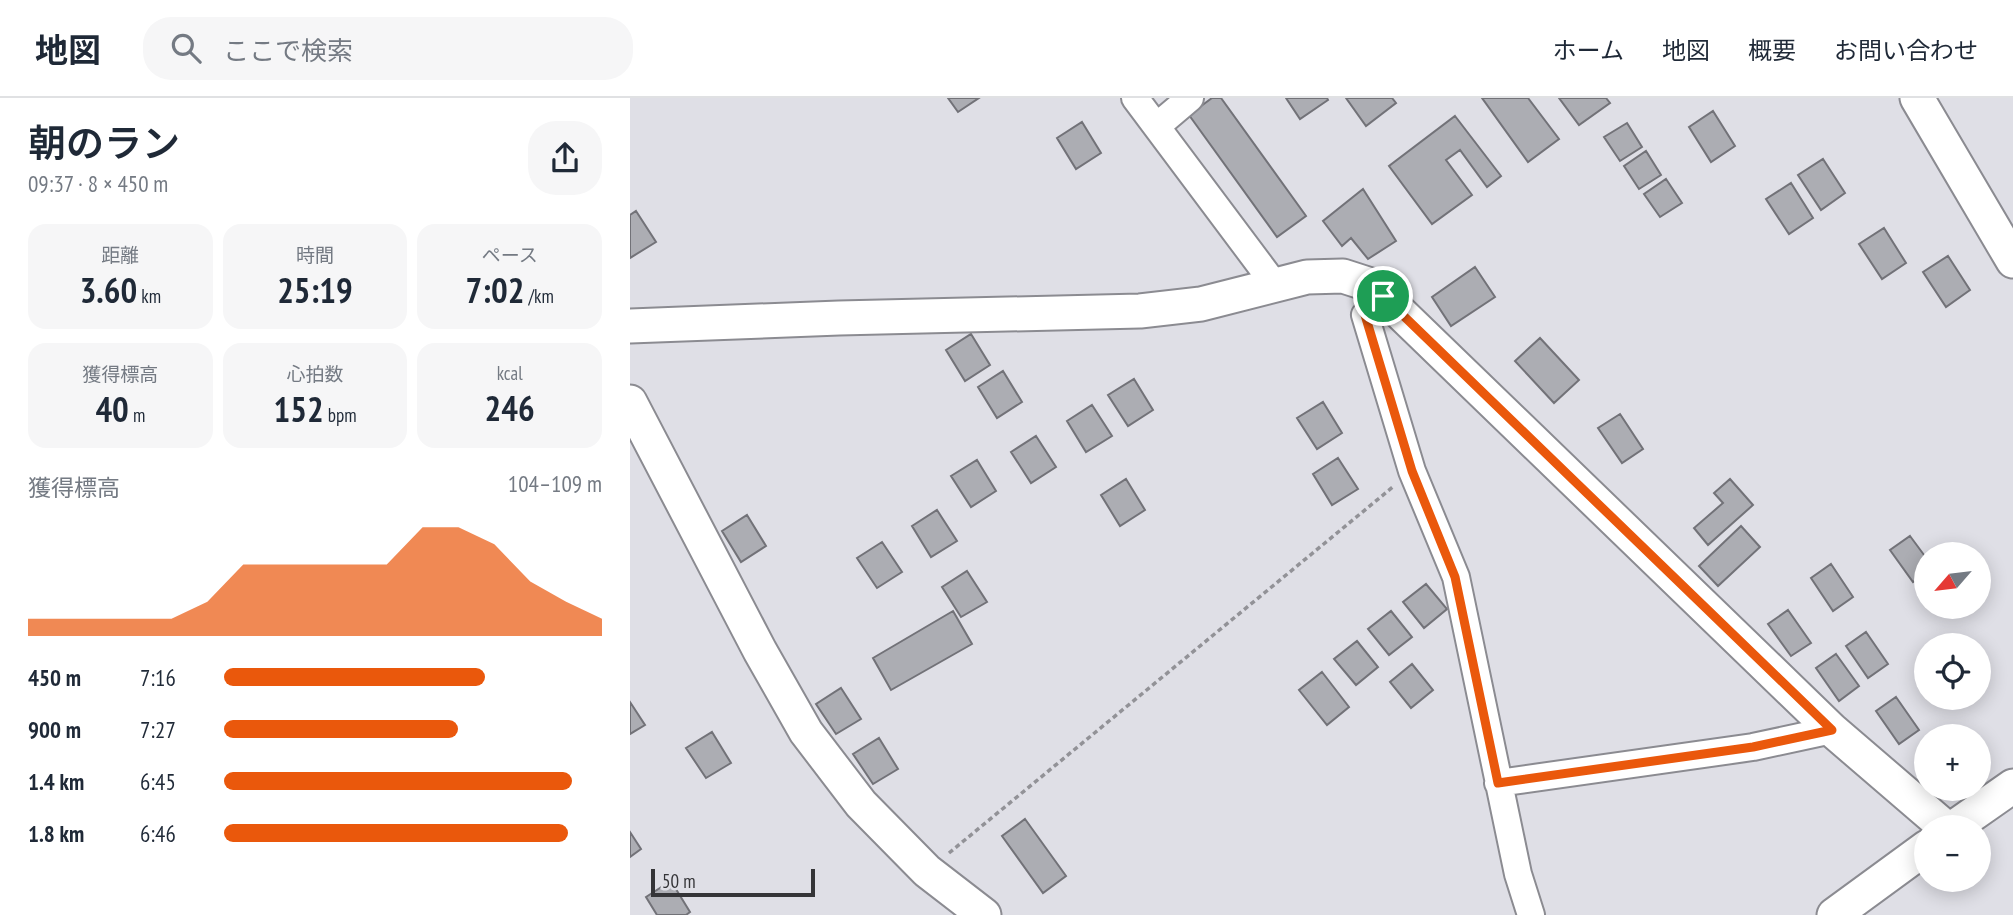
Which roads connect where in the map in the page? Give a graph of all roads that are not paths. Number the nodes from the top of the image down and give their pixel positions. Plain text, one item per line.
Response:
1 (1135, 98) edge
2 (1190, 98) edge
3 (1917, 98) edge
4 (1157, 126) junction
5 (2013, 261) edge
6 (1275, 285) junction
7 (1383, 296) junction
8 (630, 326) edge
9 (630, 402) edge
10 (1832, 730) junction
11 (1498, 783) junction
12 (2013, 786) edge
13 (1931, 815) edge
14 (1972, 815) edge
15 (1914, 856) edge
16 (984, 915) edge
17 (1531, 915) edge
18 (1833, 915) edge

1 - 4 street
2 - 4 street
3 - 5 street
4 - 6 street
6 - 7 street
6 - 8 street
7 - 10 street
7 - 11 street
9 - 16 street
10 - 11 street
10 - 13 street
11 - 17 street
12 - 14 street
15 - 18 street

